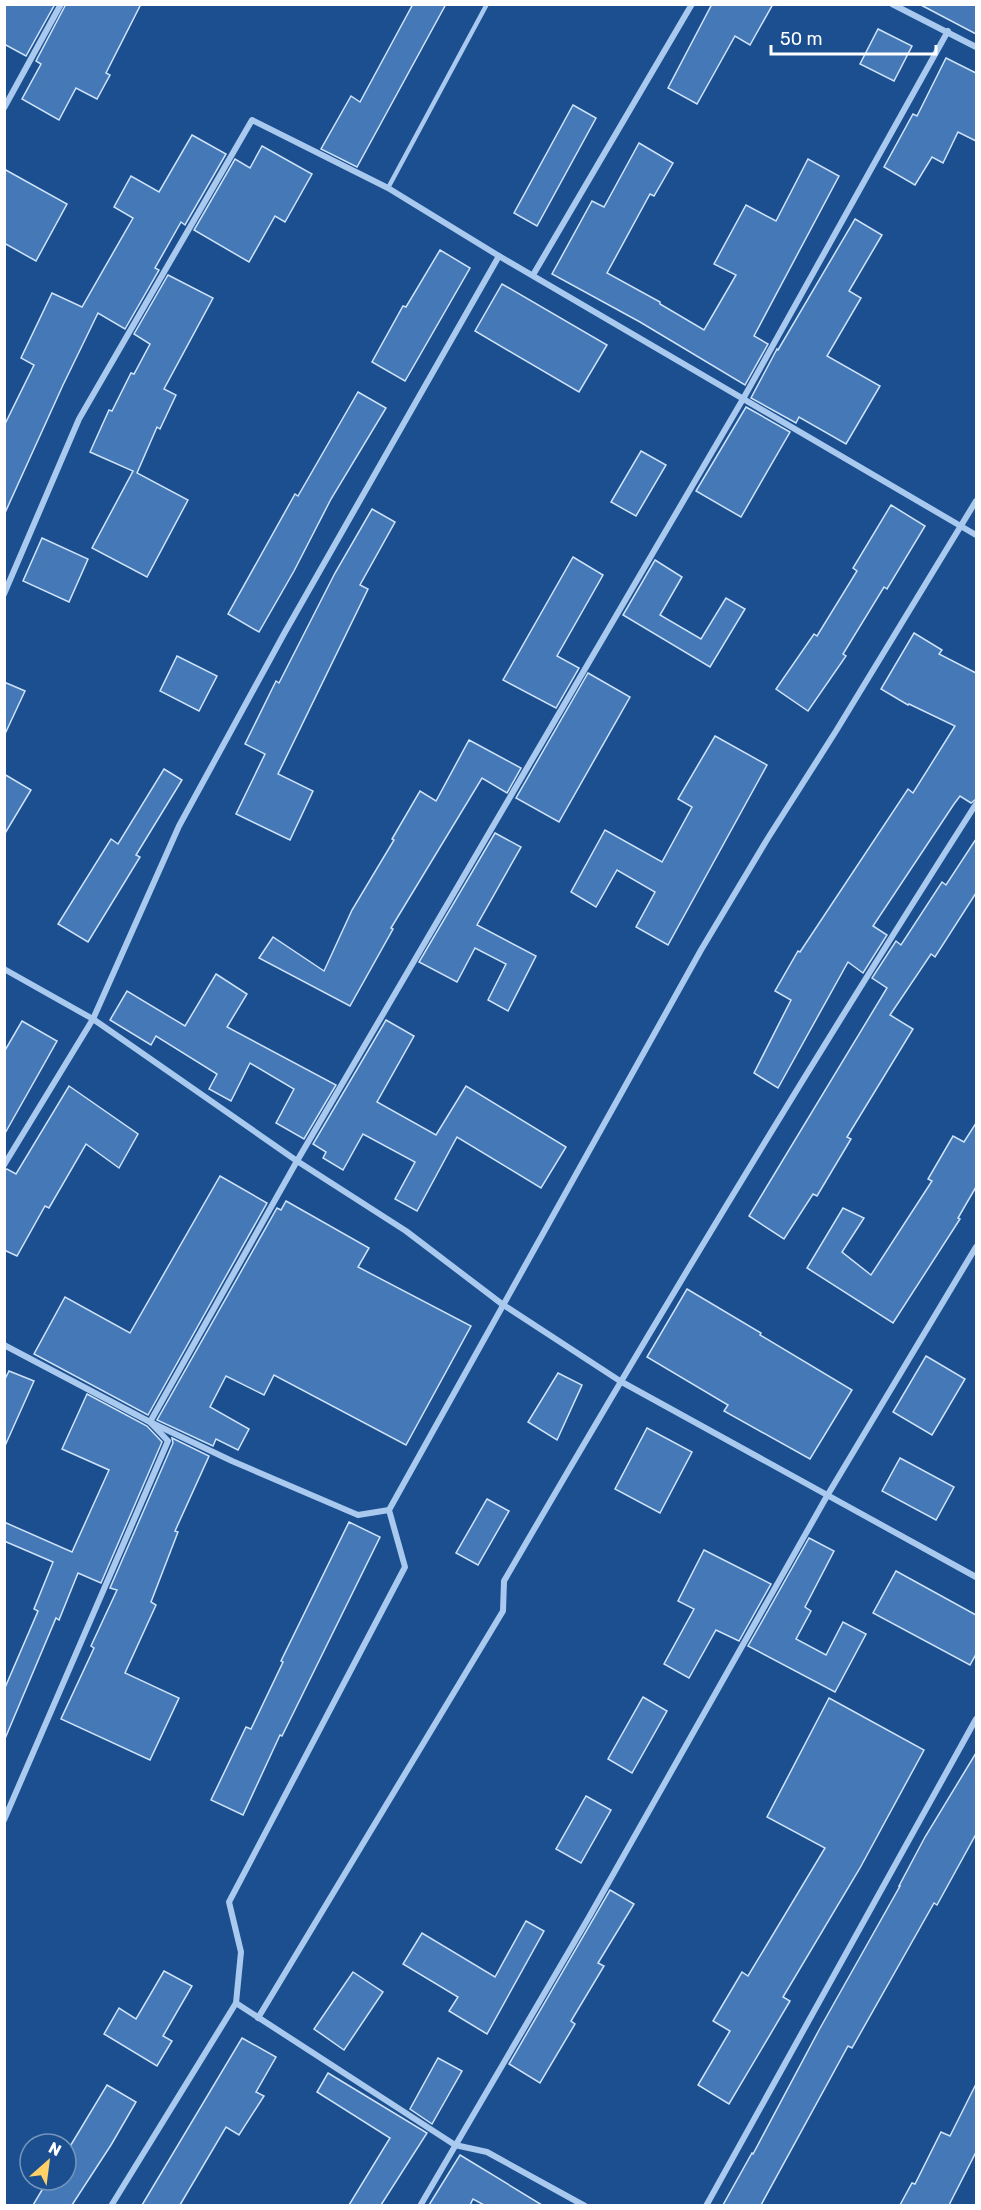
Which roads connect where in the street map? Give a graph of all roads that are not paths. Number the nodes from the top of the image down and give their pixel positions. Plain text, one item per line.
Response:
1 (61, 4) edge
2 (487, 4) edge
3 (692, 4) edge
4 (892, 4) edge
5 (948, 31) junction
6 (976, 47) edge
7 (4, 108) edge
8 (388, 188) junction
9 (499, 256) junction
10 (533, 275) junction
11 (743, 399) junction
12 (976, 501) edge
13 (961, 526) junction
14 (976, 535) edge
15 (4, 594) edge
16 (976, 804) edge
17 (4, 969) edge
18 (93, 1018) junction
19 (297, 1161) junction
20 (4, 1166) edge
21 (976, 1247) edge
22 (502, 1304) junction
23 (4, 1345) edge
24 (620, 1382) junction
25 (150, 1422) junction
26 (827, 1496) junction
27 (389, 1510) junction
28 (976, 1578) edge
29 (976, 1719) edge
30 (4, 1820) edge
31 (236, 2003) junction
32 (258, 2018) junction
33 (455, 2145) junction
34 (111, 2205) edge
35 (420, 2205) edge
36 (585, 2205) edge
37 (706, 2205) edge

1 - 7 street
2 - 8 lane
3 - 10 street
4 - 5 street
5 - 6 street
5 - 11 street
8 - 9 street
8 - 15 street
9 - 10 street
9 - 18 street
10 - 11 street
11 - 13 street
11 - 19 street
12 - 13 street
13 - 14 street
13 - 22 street
16 - 24 street
17 - 18 street
18 - 19 street
18 - 20 street
19 - 22 street
19 - 25 street
21 - 26 street
22 - 24 street
22 - 27 street
23 - 25 street
24 - 26 street
24 - 32 street
25 - 27 street
25 - 30 street
26 - 28 street
26 - 33 street
27 - 31 street
29 - 37 street
31 - 32 street
31 - 34 street
32 - 33 street
33 - 35 street
33 - 36 street

